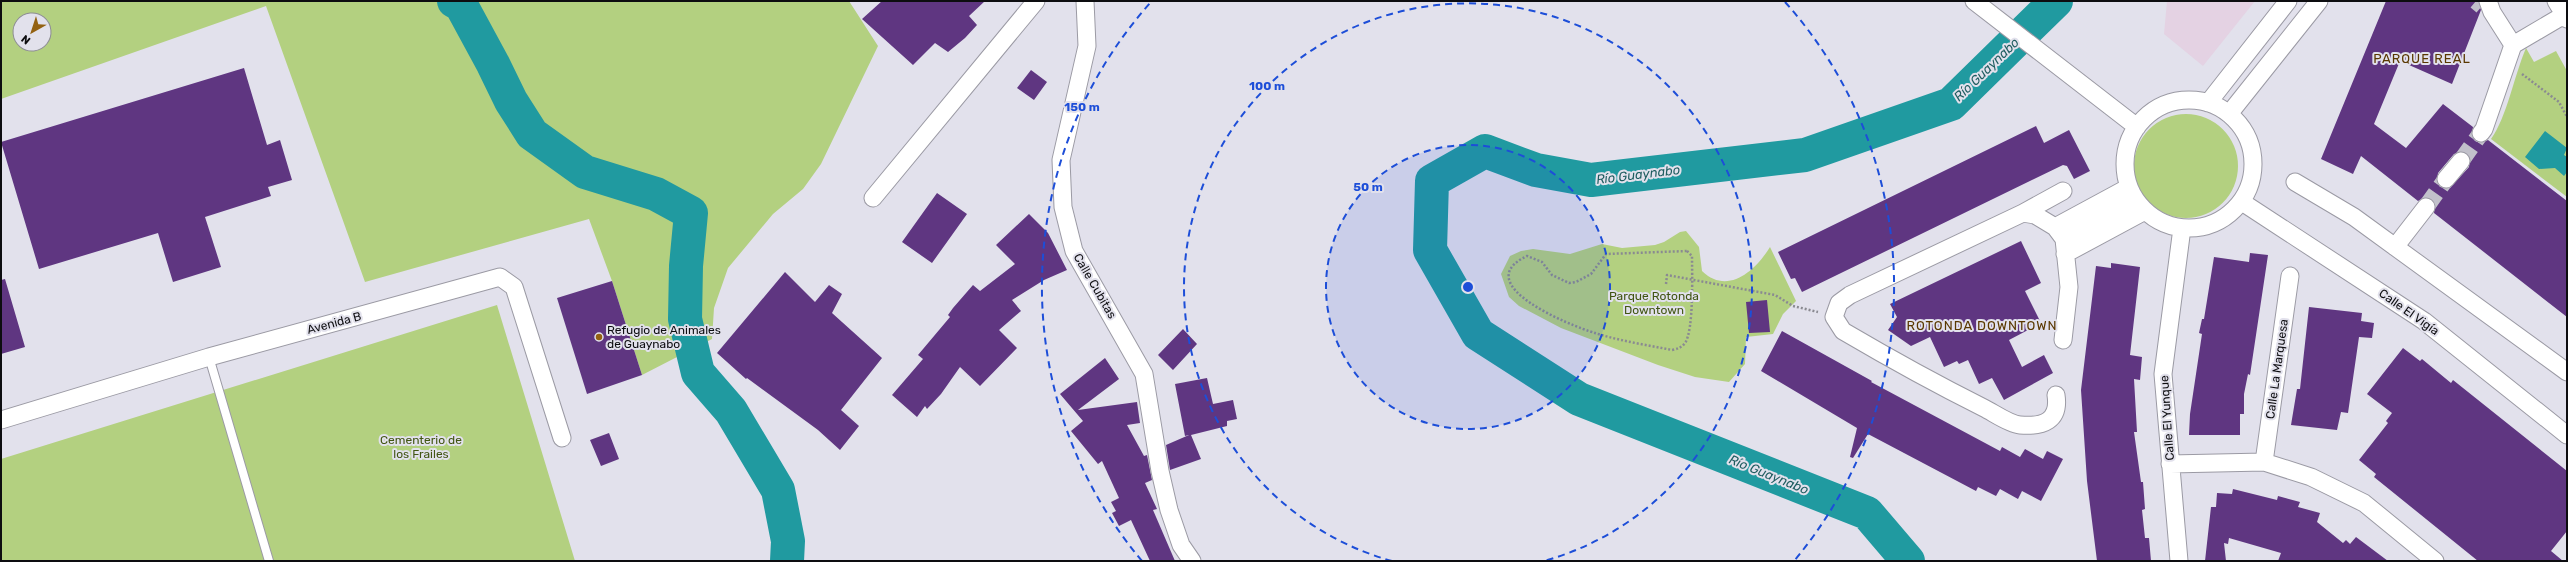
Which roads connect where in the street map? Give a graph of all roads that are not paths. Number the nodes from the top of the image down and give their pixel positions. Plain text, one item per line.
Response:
1 (1036, 1) edge
2 (1085, 1) edge
3 (1974, 1) edge
4 (2288, 1) edge
5 (2319, 1) edge
6 (2488, 6) tunnel mouth
7 (2562, 12) edge
8 (2513, 45) junction
9 (2208, 103) junction
10 (2229, 114) junction
11 (2137, 127) junction
12 (2481, 134) tunnel mouth
13 (2461, 160) tunnel mouth
14 (2446, 179) tunnel mouth
15 (2295, 182) dead end
16 (2063, 191) dead end
17 (873, 198) dead end
18 (2137, 200) junction
19 (2242, 202) junction
20 (2426, 207) tunnel mouth
21 (2023, 213) junction
22 (2182, 228) junction
23 (2061, 240) junction
24 (2395, 247) junction
25 (2290, 276) dead end
26 (2063, 340) dead end
27 (209, 357) junction
28 (2567, 372) edge
29 (2056, 395) dead end
30 (1, 420) edge
31 (2567, 435) edge
32 (562, 438) dead end
33 (2264, 462) junction
34 (2170, 464) junction
35 (269, 561) edge
36 (1192, 561) edge
37 (2179, 561) edge
38 (2435, 561) edge

1 - 17 street
2 - 36 street, Calle Cubitas
3 - 11 street
4 - 9 street
5 - 10 street
6 - 8 street
7 - 8 street
8 - 12 street
9 - 10 street
9 - 11 street
10 - 19 street
11 - 18 street
13 - 14 street
15 - 24 street
16 - 21 street
18 - 22 street
18 - 23 street
18 - 23 street
19 - 22 street
19 - 31 street, Calle El Vigía
20 - 24 street
21 - 23 street
21 - 29 street
22 - 34 street, Calle El Yunque
23 - 26 street
24 - 28 street
25 - 33 street, Calle La Marquesa
27 - 30 street, Avenida B
27 - 32 street, Avenida B
27 - 35 lane
33 - 34 street
33 - 38 street
34 - 37 street, Calle El Yunque

